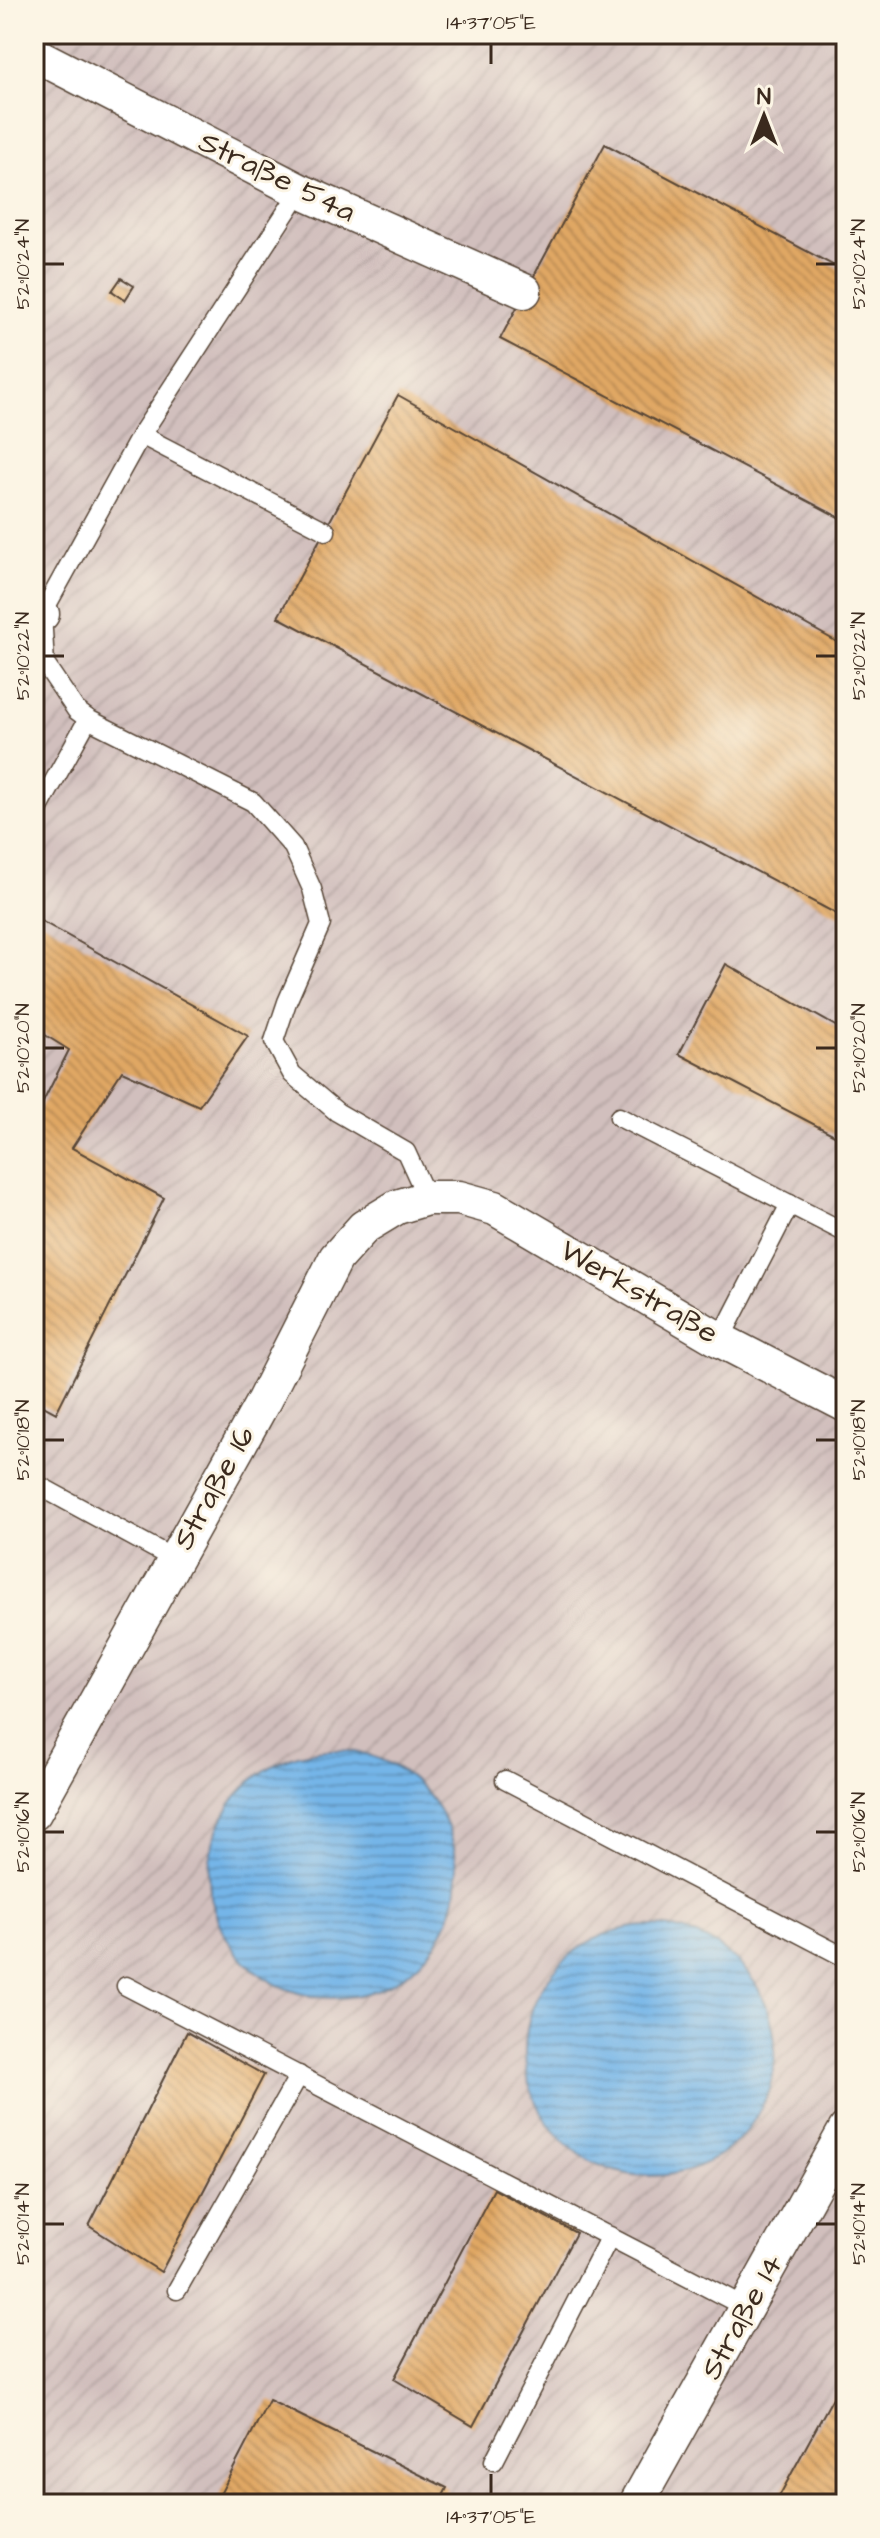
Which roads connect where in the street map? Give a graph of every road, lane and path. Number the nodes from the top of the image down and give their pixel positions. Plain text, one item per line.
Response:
1 (34, 54) edge
2 (300, 191) junction
3 (524, 291) dead end
4 (141, 435) junction
5 (326, 531) dead end
6 (38, 613) edge
7 (39, 665) edge
8 (88, 719) junction
9 (34, 817) edge
10 (619, 1117) dead end
11 (427, 1198) junction
12 (790, 1204) junction
13 (846, 1233) edge
14 (720, 1340) junction
15 (846, 1405) edge
16 (34, 1483) edge
17 (174, 1559) junction
18 (505, 1780) dead end
19 (34, 1813) edge
20 (846, 1958) edge
21 (126, 1986) dead end
22 (299, 2075) junction
23 (846, 2129) edge
24 (610, 2236) junction
25 (177, 2290) dead end
26 (747, 2308) junction
27 (494, 2461) dead end
28 (636, 2504) edge

1 - 2 street, Straße 54a
2 - 3 street, Straße 54a
2 - 4 lane
4 - 5 lane
4 - 6 lane
6 - 7 lane
7 - 8 lane
8 - 9 lane
8 - 11 lane
10 - 12 lane
11 - 14 street, Werkstraße
11 - 17 street, Straße 16
12 - 13 lane
12 - 14 lane
14 - 15 street, Werkstraße
16 - 17 lane
17 - 19 street, Straße 16
18 - 20 lane
21 - 22 lane
22 - 24 lane
22 - 25 lane
23 - 26 street, Straße 14
24 - 26 lane
24 - 27 lane
26 - 28 street, Straße 14

